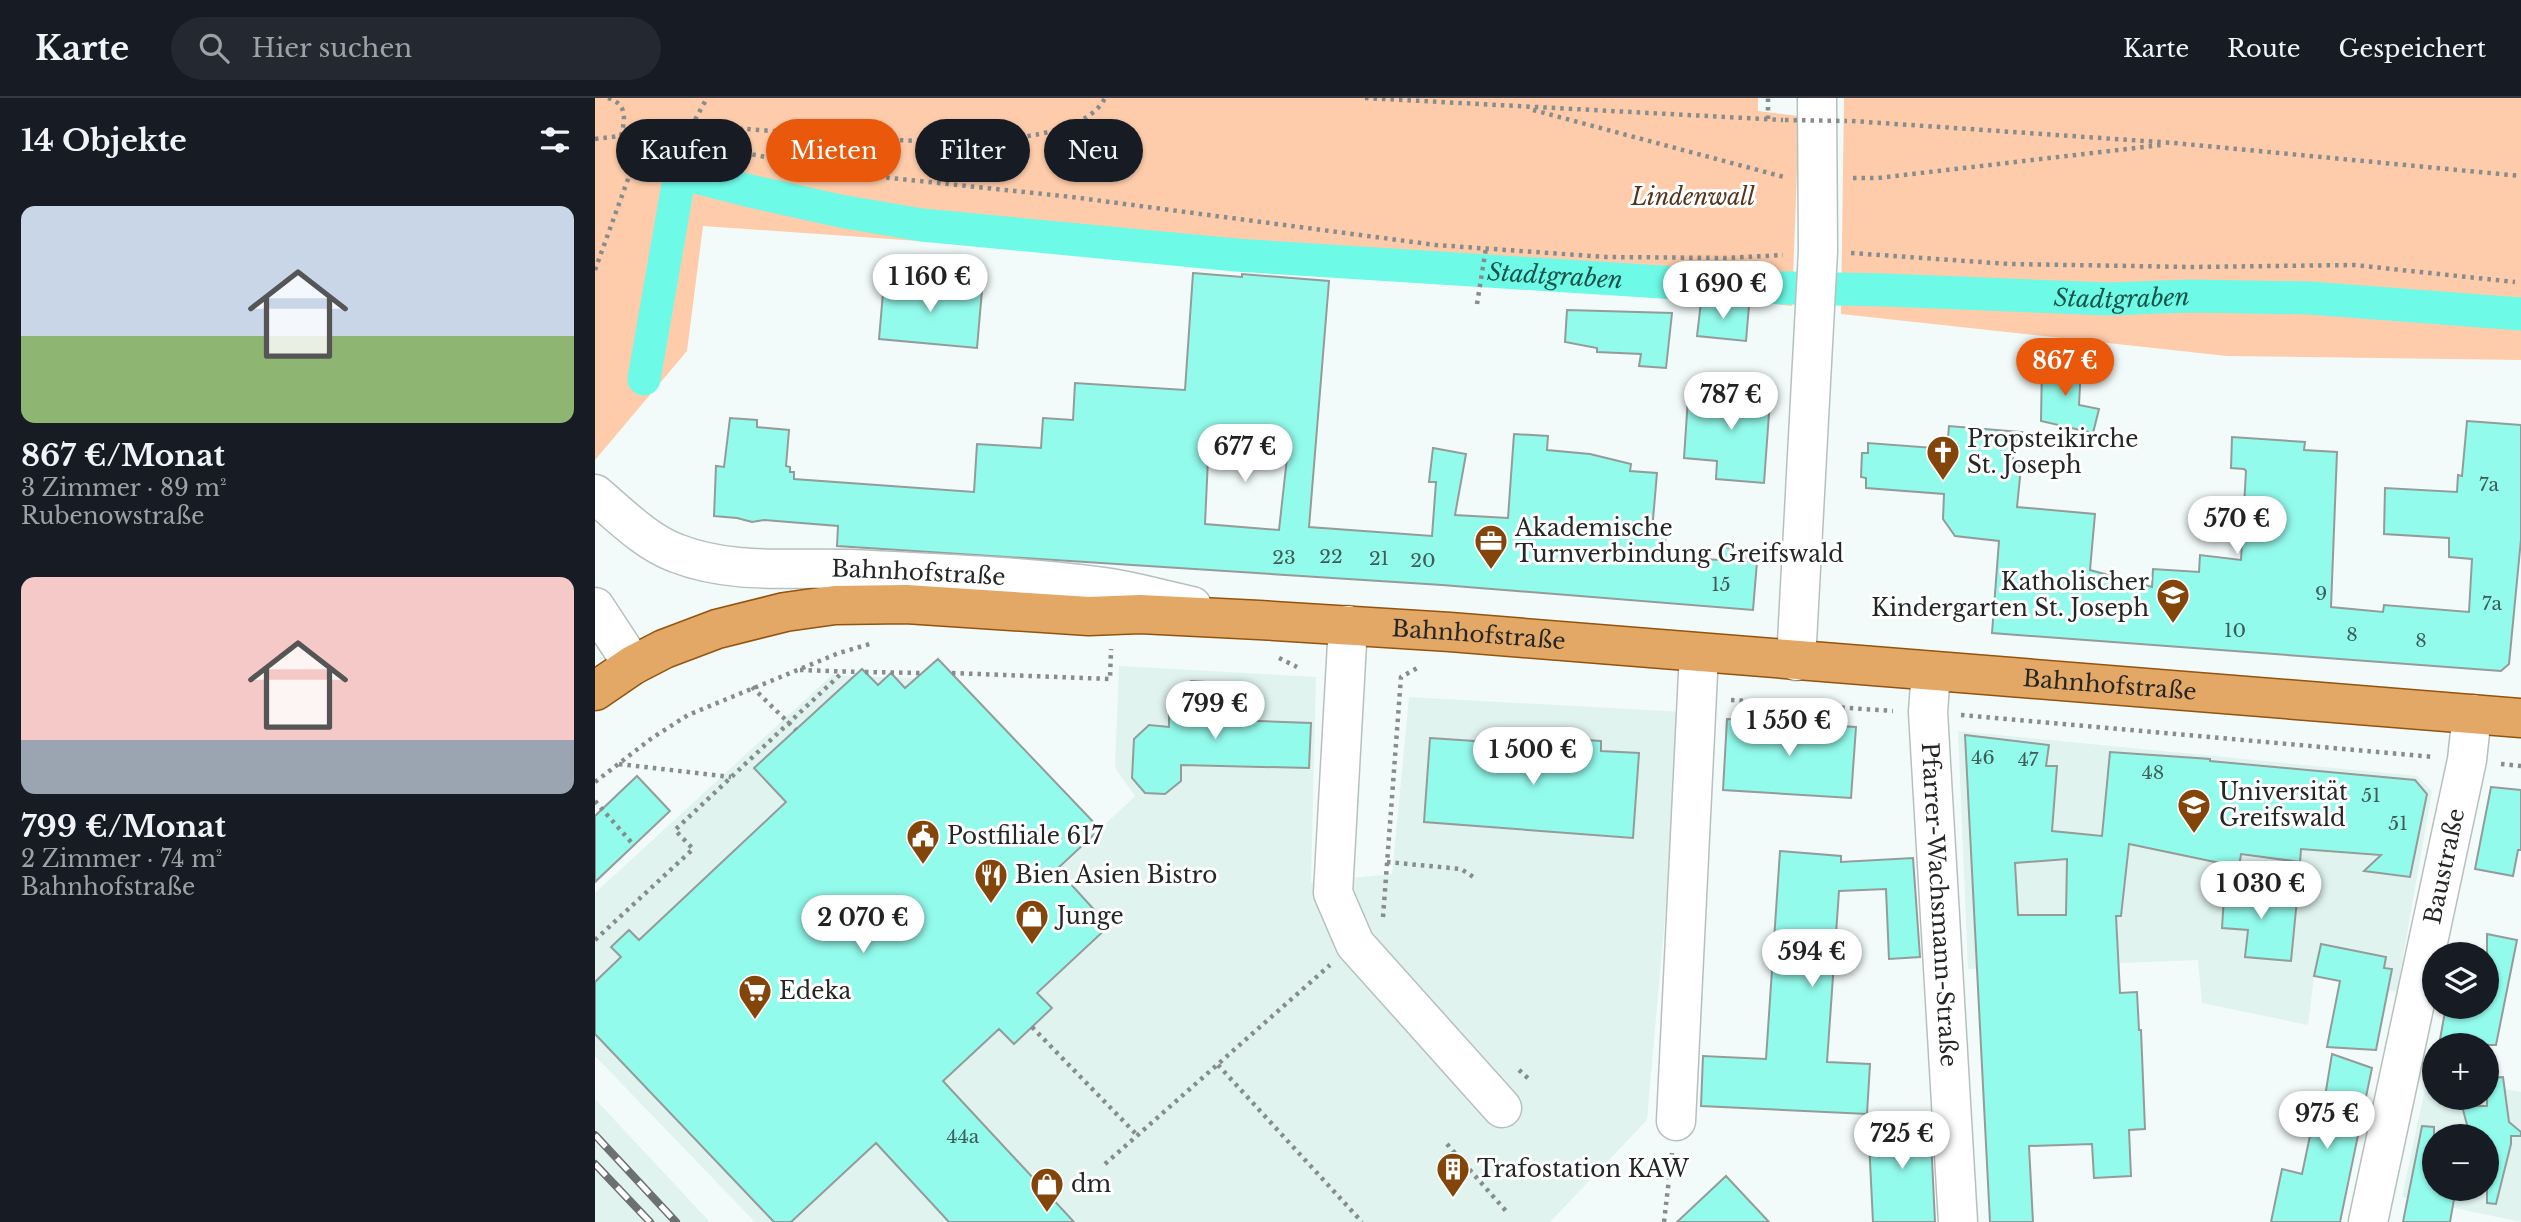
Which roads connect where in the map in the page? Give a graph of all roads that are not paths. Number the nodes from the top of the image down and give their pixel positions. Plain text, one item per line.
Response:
1 (1817, 98) edge
2 (595, 494) edge
3 (595, 607) edge
4 (1259, 620) junction
5 (1348, 625) junction
6 (1699, 653) junction
7 (1795, 661) junction
8 (633, 665) junction
9 (1931, 671) junction
10 (595, 691) edge
11 (2472, 714) junction
12 (2521, 718) edge
13 (1502, 1108) dead end
14 (1676, 1121) road end
15 (1958, 1222) edge
16 (2368, 1222) edge

1 - 7 street
2 - 4 street, Bahnhofstraße
3 - 8 street
4 - 5 main road, Bahnhofstraße
4 - 8 main road, Bahnhofstraße
5 - 6 main road, Bahnhofstraße
5 - 13 street
6 - 7 main road, Bahnhofstraße
6 - 14 street
7 - 9 main road, Bahnhofstraße
8 - 10 main road, Bahnhofstraße
9 - 11 main road, Bahnhofstraße
9 - 15 street, Pfarrer-Wachsmann-Straße
11 - 12 main road, Bahnhofstraße
11 - 16 street, Baustraße

